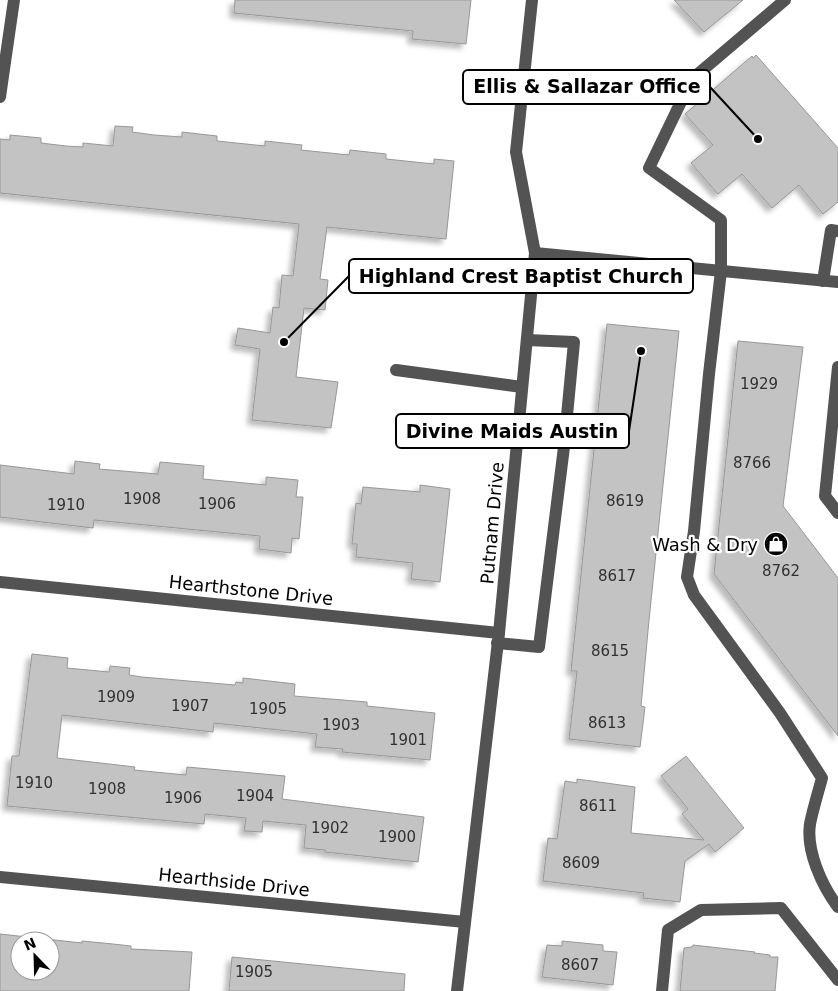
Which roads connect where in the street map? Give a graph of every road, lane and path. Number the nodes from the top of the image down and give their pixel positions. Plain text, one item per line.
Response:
1 (14, 0) edge
2 (532, 0) edge
3 (785, 0) edge
4 (0, 97) edge
5 (838, 231) edge
6 (535, 253) junction
7 (721, 271) junction
8 (823, 281) junction
9 (838, 282) edge
10 (527, 340) junction
11 (838, 367) edge
12 (396, 370) dead end
13 (522, 387) junction
14 (838, 513) edge
15 (0, 582) edge
16 (498, 638) junction
17 (0, 876) edge
18 (838, 907) edge
19 (465, 922) junction
20 (838, 980) edge
21 (457, 991) edge
22 (662, 991) edge

1 - 4 street
2 - 6 street, Putnam Drive
3 - 7 street
5 - 8 street
6 - 7 street
6 - 10 street, Putnam Drive
7 - 8 street
7 - 18 street
8 - 9 street
10 - 13 street, Putnam Drive
10 - 16 street, Hearthstone Drive
11 - 14 street
12 - 13 street
13 - 16 street, Putnam Drive
15 - 16 street, Hearthstone Drive
16 - 19 street, Putnam Drive
17 - 19 street, Hearthside Drive
19 - 21 street, Putnam Drive
20 - 22 street

